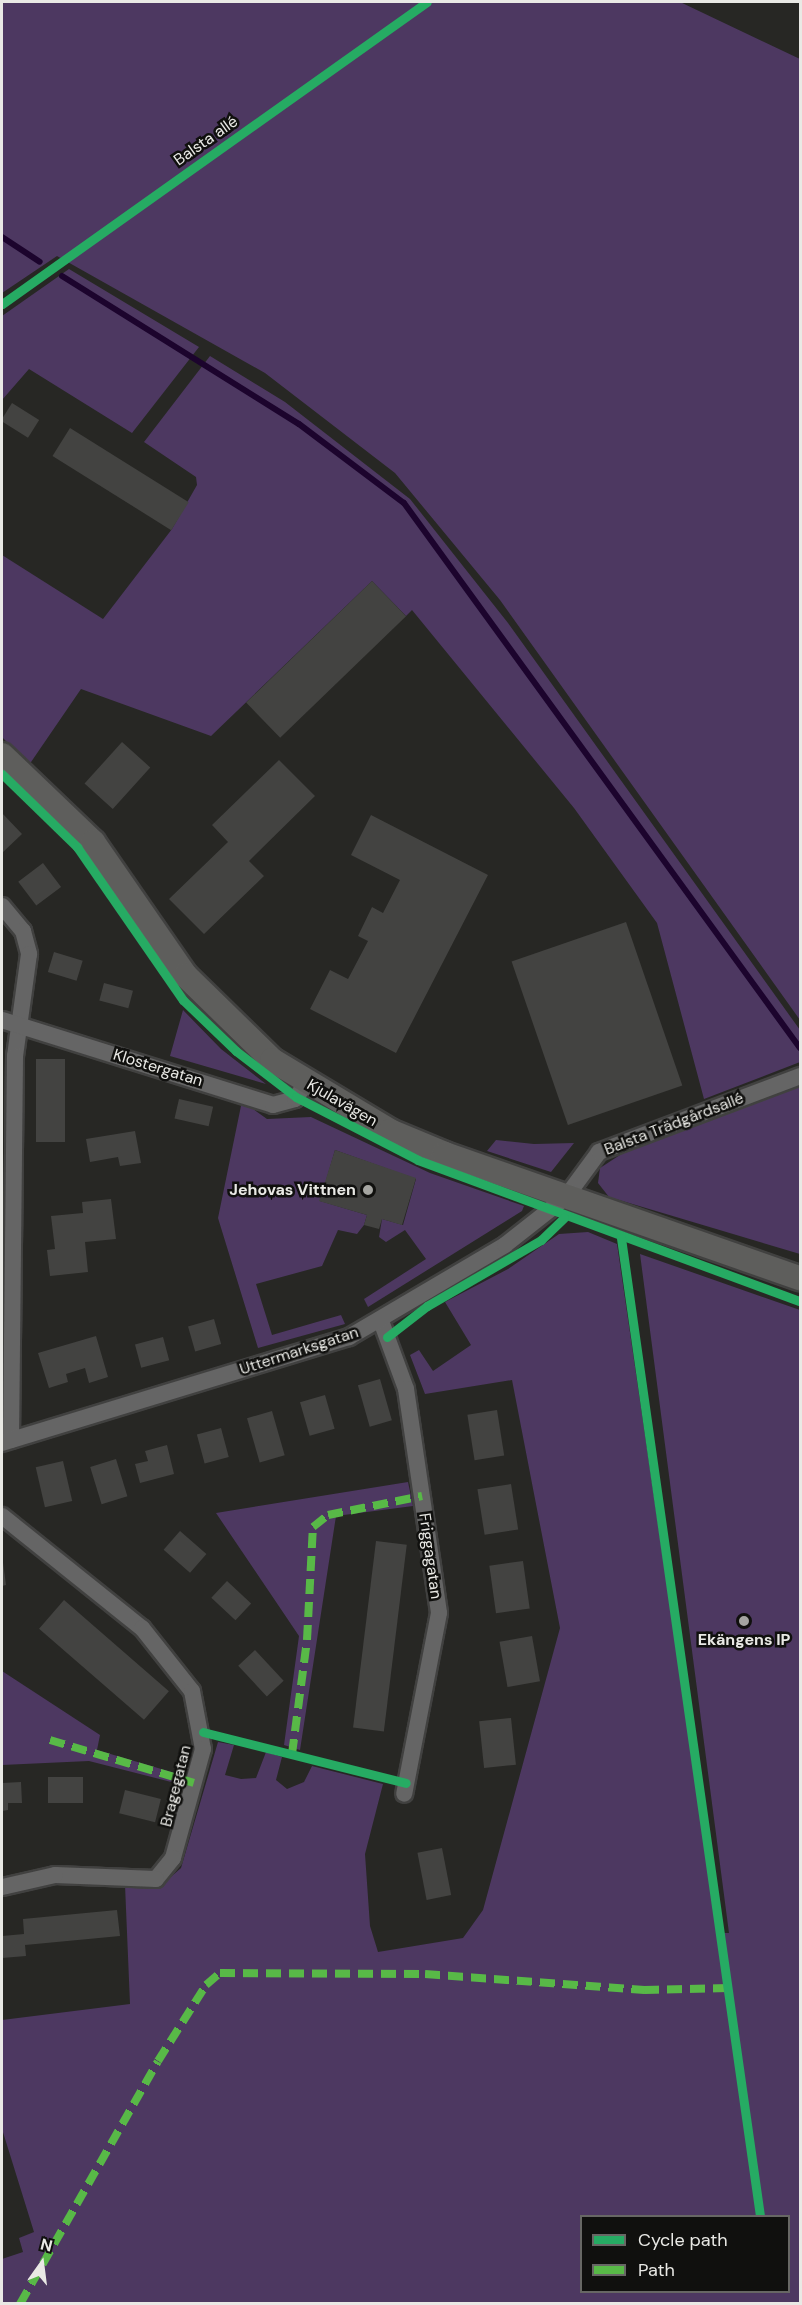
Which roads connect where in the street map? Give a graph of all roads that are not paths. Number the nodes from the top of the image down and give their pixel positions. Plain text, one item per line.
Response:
1 (2, 755) edge
2 (2, 906) edge
3 (9, 1023) edge
4 (801, 1076) edge
5 (307, 1082) junction
6 (566, 1197) junction
7 (801, 1278) edge
8 (381, 1321) junction
9 (6, 1442) edge
10 (2, 1516) edge
11 (404, 1794) dead end
12 (2, 1887) edge

1 - 5 street, Kjulavägen
2 - 3 street
3 - 5 street, Klostergatan
3 - 9 street
4 - 6 street, Balsta Trädgårdsallé
5 - 6 street, Kjulavägen
6 - 7 street, Kjulavägen
6 - 8 street, Uttermarksgatan
8 - 9 street, Uttermarksgatan
8 - 11 street, Friggagatan
10 - 12 street, Bragegatan

